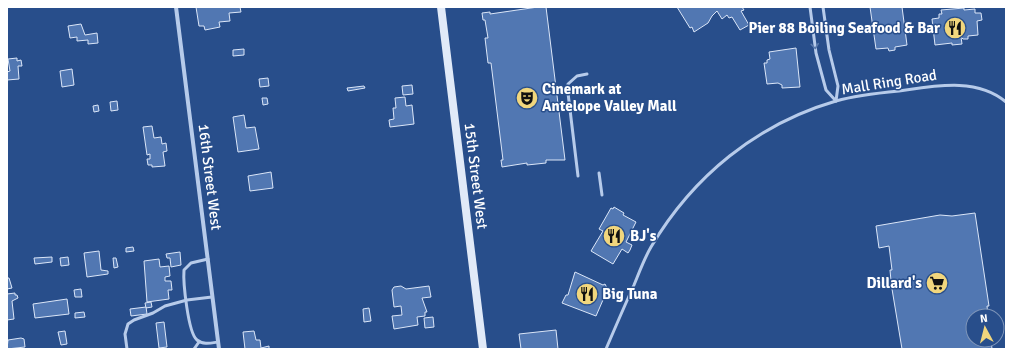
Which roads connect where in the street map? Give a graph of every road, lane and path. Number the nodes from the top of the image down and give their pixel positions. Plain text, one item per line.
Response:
1 (176, 7) edge
2 (440, 7) edge
3 (810, 7) edge
4 (823, 7) edge
5 (587, 74) dead end
6 (836, 101) junction
7 (1006, 102) edge
8 (599, 173) dead end
9 (578, 176) dead end
10 (602, 195) dead end
11 (208, 260) junction
12 (212, 297) junction
13 (187, 300) junction
14 (199, 342) junction
15 (218, 342) junction
16 (128, 349) edge
17 (194, 349) edge
18 (219, 349) edge
19 (484, 349) edge
20 (606, 349) edge

1 - 11 street, 16th Street West
2 - 19 street, 15th Street West
3 -> 6 lane
4 - 6 lane
5 - 9 lane
6 - 7 lane, Mall Ring Road
6 - 20 lane, Mall Ring Road
8 - 10 lane
11 - 12 street, 16th Street West
11 - 13 lane
12 - 13 lane
12 - 15 street, 16th Street West
13 - 14 lane
13 - 16 lane
14 - 15 lane
14 - 17 lane
15 - 18 street, 16th Street West

